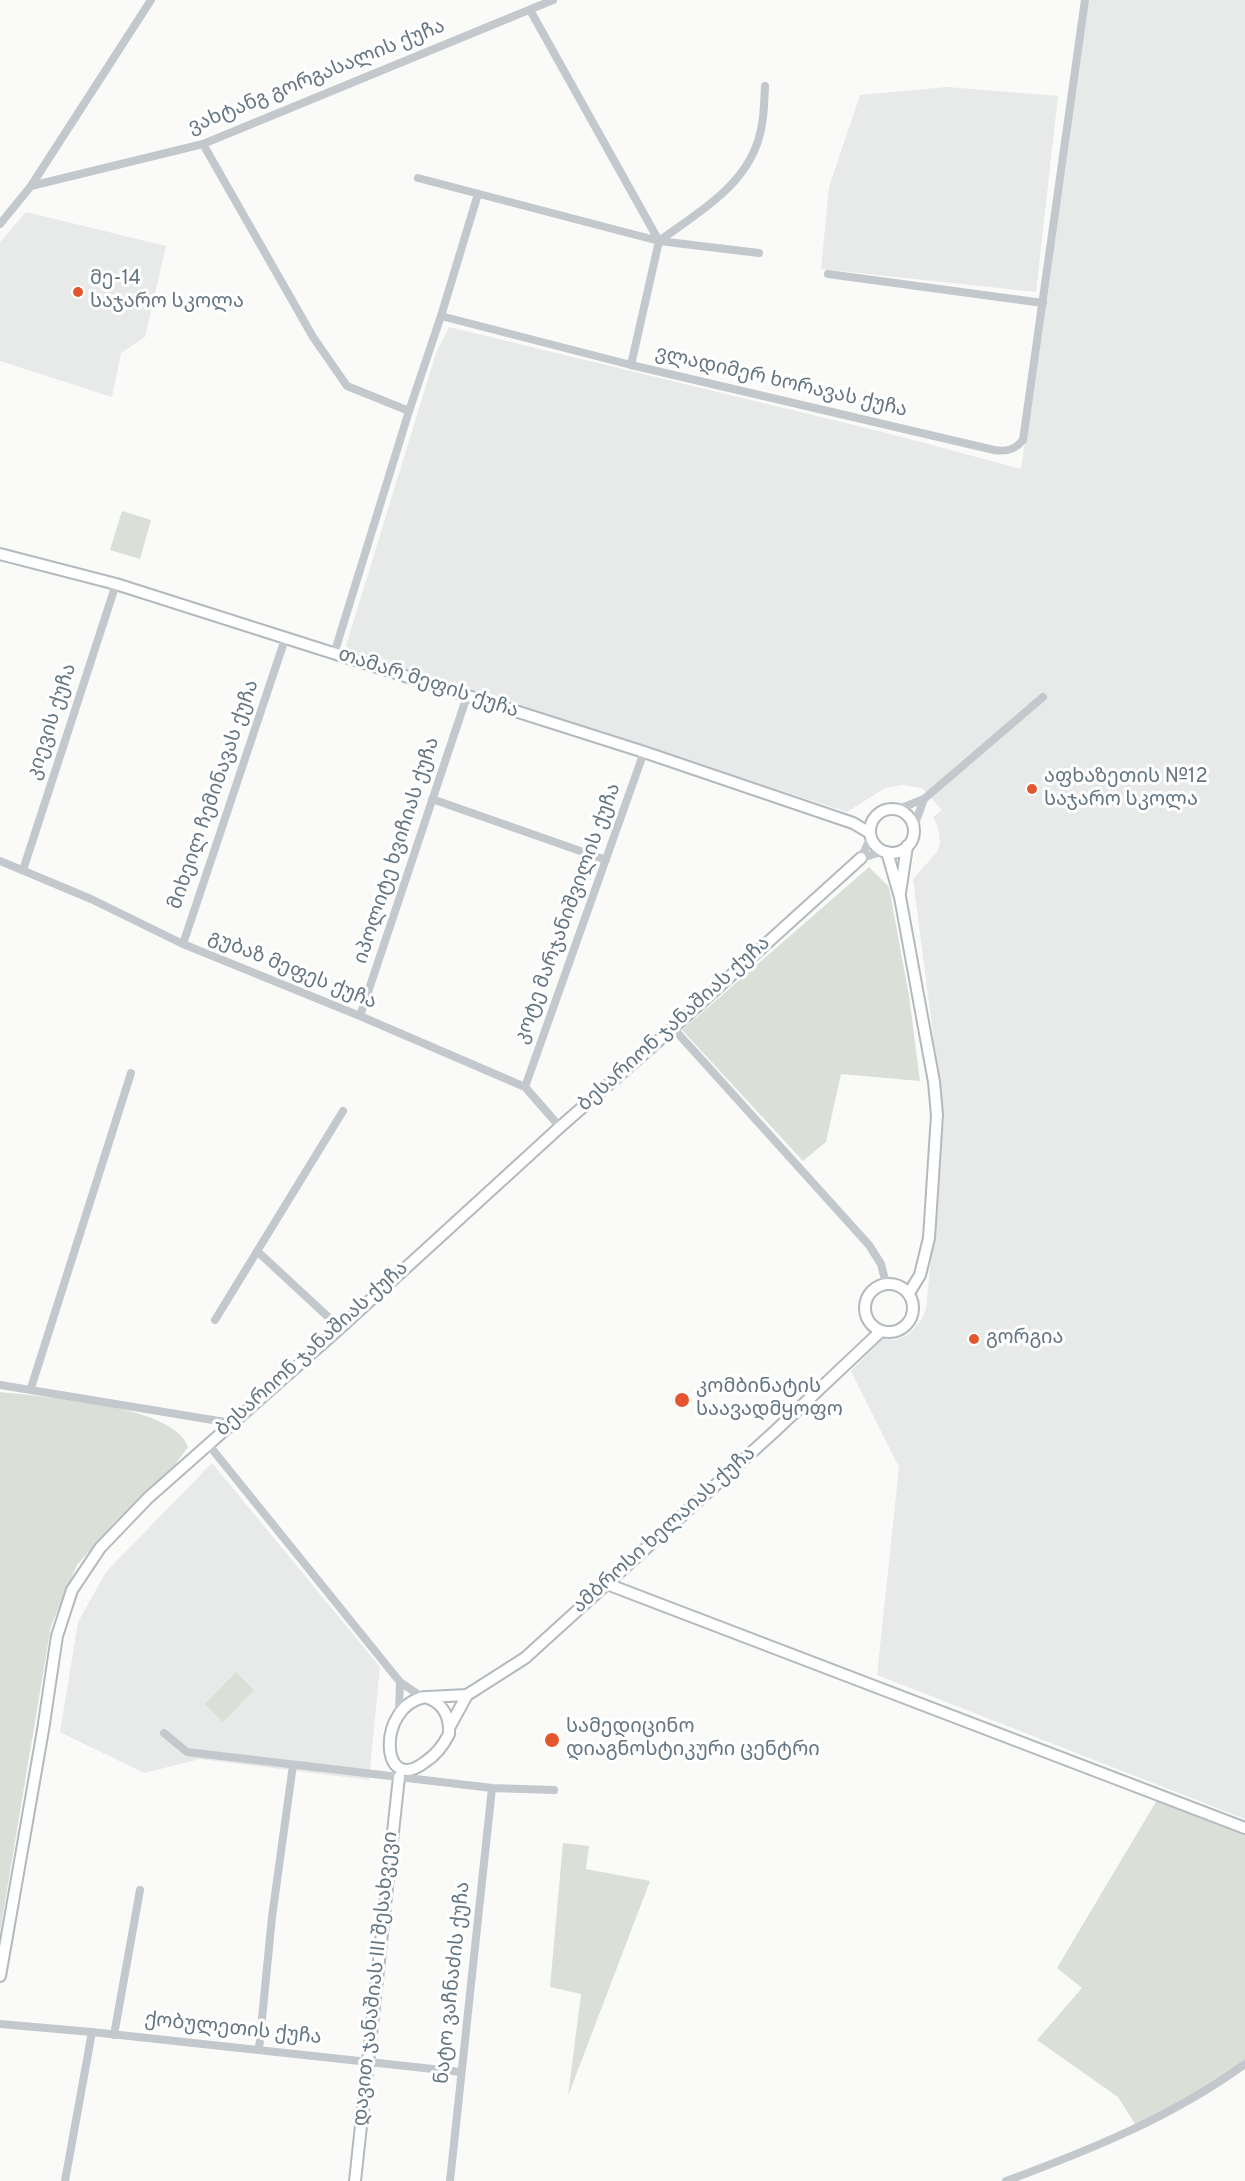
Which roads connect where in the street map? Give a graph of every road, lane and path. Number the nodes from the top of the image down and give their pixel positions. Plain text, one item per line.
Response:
1 (151, 0) edge
2 (553, 0) edge
3 (1085, 0) edge
4 (530, 10) junction
5 (765, 86) dead end
6 (203, 144) junction
7 (418, 178) dead end
8 (32, 186) junction
9 (478, 194) junction
10 (0, 224) edge
11 (659, 241) junction
12 (759, 252) dead end
13 (828, 274) dead end
14 (1043, 303) junction
15 (441, 316) junction
16 (631, 365) junction
17 (409, 411) junction
18 (1, 557) edge
19 (116, 584) junction
20 (285, 639) junction
21 (334, 654) junction
22 (467, 696) junction
23 (1043, 697) dead end
24 (644, 752) junction
25 (432, 799) junction
26 (924, 800) junction
27 (896, 810) junction
28 (880, 813) junction
29 (853, 823) junction
30 (913, 829) junction
31 (871, 835) junction
32 (907, 846) junction
33 (886, 852) junction
34 (861, 858) junction
35 (606, 860) junction
36 (0, 861) edge
37 (23, 870) junction
38 (900, 897) junction
39 (183, 944) junction
40 (360, 1016) junction
41 (673, 1028) junction
42 (131, 1072) dead end
43 (525, 1087) junction
44 (343, 1110) dead end
45 (560, 1127) junction
46 (257, 1251) junction
47 (886, 1284) junction
48 (909, 1293) junction
49 (216, 1320) dead end
50 (340, 1328) junction
51 (881, 1332) junction
52 (0, 1385) edge
53 (31, 1388) junction
54 (231, 1424) junction
55 (208, 1444) junction
56 (607, 1584) junction
57 (400, 1682) junction
58 (467, 1695) junction
59 (423, 1697) junction
60 (399, 1711) junction
61 (449, 1728) junction
62 (164, 1733) dead end
63 (390, 1757) junction
64 (293, 1766) junction
65 (418, 1768) junction
66 (399, 1777) junction
67 (492, 1788) junction
68 (554, 1790) dead end
69 (1245, 1828) edge
70 (140, 1890) dead end
71 (0, 1976) edge
72 (0, 2024) edge
73 (92, 2032) junction
74 (114, 2035) junction
75 (259, 2049) junction
76 (368, 2062) junction
77 (1245, 2064) edge
78 (461, 2072) junction
79 (65, 2181) edge
80 (355, 2181) edge
81 (450, 2181) edge
82 (1006, 2181) edge

1 - 8 street
2 - 4 street, ვახტანგ გორგასალის ქუჩა
3 - 14 street, ვლადიმერ ხორავას ქუჩა
4 - 6 street, ვახტანგ გორგასალის ქუჩა
4 - 11 street
5 - 11 street
6 - 8 street, ვახტანგ გორგასალის ქუჩა
6 - 17 street
7 - 9 street
8 - 10 street
9 - 11 street
9 - 15 street
11 - 12 street
11 - 16 street
13 - 14 street
14 - 16 street, ვლადიმერ ხორავას ქუჩა
15 - 16 street, ვლადიმერ ხორავას ქუჩა
15 - 17 street
17 - 21 street
18 - 19 street, თამარ მეფის ქუჩა
19 - 20 street, თამარ მეფის ქუჩა
19 - 37 street, კიევის ქუჩა
20 - 21 street, თამარ მეფის ქუჩა
20 - 39 street, მიხეილ ჩემინავას ქუჩა
21 - 22 street, თამარ მეფის ქუჩა
22 - 24 street, თამარ მეფის ქუჩა
22 - 25 street, იპოლიტე ხვიჩიას ქუჩა
23 - 26 street
24 - 29 street, თამარ მეფის ქუჩა
24 - 35 street, კოტე მარჯანიშვილის ქუჩა
25 - 35 street
25 - 40 street, იპოლიტე ხვიჩიას ქუჩა
26 - 27 street
26 - 30 street
27 - 28 street
27 - 30 street
28 - 29 street
28 - 31 street
29 - 31 street, თამარ მეფის ქუჩა
30 - 32 street
31 - 33 street
31 - 34 street
32 - 33 street
32 - 38 street
33 - 34 street
33 - 38 street
34 - 41 street, ბესარიონ ჯანაშიას ქუჩა
35 - 43 street, კოტე მარჯანიშვილის ქუჩა
36 - 37 street, გუბაზ მეფეს ქუჩა
37 - 39 street, გუბაზ მეფეს ქუჩა
38 - 48 street
39 - 40 street, გუბაზ მეფეს ქუჩა
40 - 43 street, გუბაზ მეფეს ქუჩა
41 - 45 street, ბესარიონ ჯანაშიას ქუჩა
41 - 47 street
42 - 53 street
43 - 45 street, გუბაზ მეფეს ქუჩა
44 - 46 street
45 - 50 street, ბესარიონ ჯანაშიას ქუჩა
46 - 49 street
46 - 50 street
47 - 48 street
47 - 51 street
48 - 51 street
50 - 54 street, ბესარიონ ჯანაშიას ქუჩა
51 - 56 street, ამბროსი ხელაიას ქუჩა
52 - 53 street
53 - 54 street
54 - 55 street, ბესარიონ ჯანაშიას ქუჩა
55 - 57 street
55 - 71 street, ბესარიონ ჯანაშიას ქუჩა
56 - 58 street, ამბროსი ხელაიას ქუჩა
56 - 69 street
57 - 59 street
57 - 60 street
58 - 59 street
58 - 61 street
59 - 60 street
59 - 61 street
60 - 63 street
61 - 65 street
62 - 64 street
63 - 65 street
63 - 66 street
64 - 66 street
64 - 75 street
65 - 66 street
66 - 67 street
66 - 76 street, დავით ჯანაშიას III შესახვევი
67 - 68 street
67 - 78 street, ნატო ვაჩნაძის ქუჩა
70 - 74 street
72 - 73 street, ქობულეთის ქუჩა
73 - 74 street, ქობულეთის ქუჩა
73 - 79 street
74 - 75 street, ქობულეთის ქუჩა
75 - 76 street, ქობულეთის ქუჩა
76 - 78 street, ქობულეთის ქუჩა
76 - 80 street, დავით ჯანაშიას III შესახვევი
77 - 82 street
78 - 81 street, ნატო ვაჩნაძის ქუჩა

